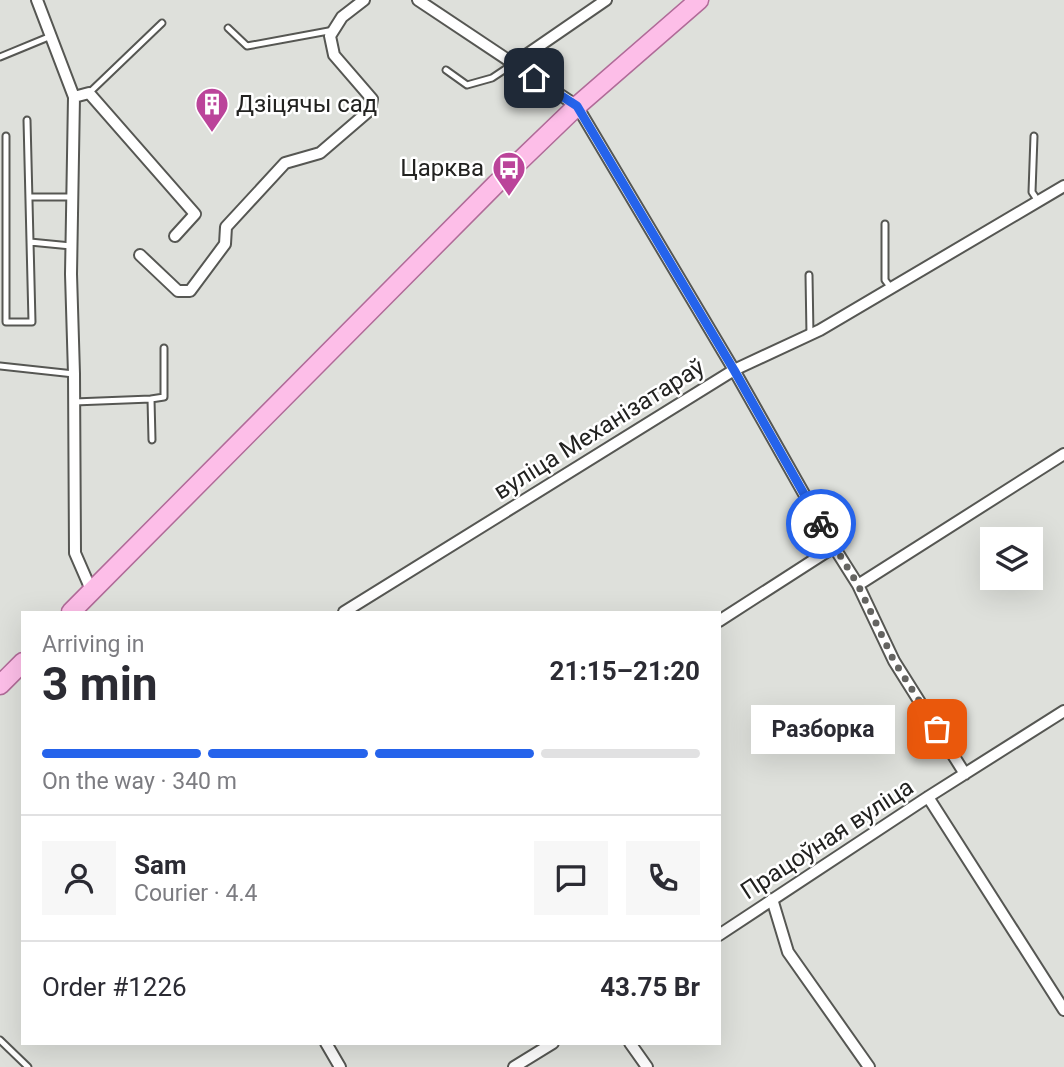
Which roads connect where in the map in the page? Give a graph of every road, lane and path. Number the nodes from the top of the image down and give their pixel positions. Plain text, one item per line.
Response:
1 (37, 0) edge
2 (364, 0) edge
3 (418, 0) edge
4 (606, 0) edge
5 (699, 0) edge
6 (162, 23) dead end
7 (228, 28) dead end
8 (334, 30) junction
9 (51, 36) junction
10 (0, 57) edge
11 (513, 64) junction
12 (446, 70) dead end
13 (89, 93) junction
14 (74, 97) junction
15 (577, 106) junction
16 (27, 120) dead end
17 (6, 136) dead end
18 (1034, 136) dead end
19 (1064, 186) edge
20 (29, 197) junction
21 (72, 197) junction
22 (1038, 201) junction
23 (885, 224) dead end
24 (175, 236) dead end
25 (30, 242) junction
26 (71, 246) junction
27 (140, 255) dead end
28 (809, 275) dead end
29 (891, 288) junction
30 (810, 335) junction
31 (164, 348) dead end
32 (0, 366) edge
33 (734, 370) junction
34 (74, 374) junction
35 (151, 399) junction
36 (74, 402) junction
37 (152, 440) dead end
38 (1064, 454) edge
39 (834, 548) junction
40 (858, 585) junction
41 (92, 592) junction
42 (72, 611) edge
43 (346, 611) edge
44 (721, 620) edge
45 (21, 664) edge
46 (0, 685) edge
47 (1064, 711) edge
48 (965, 774) junction
49 (928, 797) junction
50 (772, 899) junction
51 (721, 934) edge
52 (1064, 1010) edge
53 (0, 1040) edge
54 (327, 1045) edge
55 (551, 1045) edge
56 (631, 1045) edge
57 (28, 1067) edge
58 (340, 1067) edge
59 (514, 1067) edge
60 (647, 1067) edge
61 (869, 1067) edge

1 - 9 street
2 - 8 street
3 - 11 street
4 - 11 street
5 - 15 main road
6 - 13 lane
7 - 8 lane
8 - 27 street
9 - 10 lane
9 - 14 street
11 - 12 lane
11 - 15 street
13 - 14 street
13 - 24 street
14 - 21 street
15 - 33 street
15 - 41 main road
16 - 20 lane
17 - 25 lane
18 - 22 lane
19 - 22 street, вуліца Механізатараў
20 - 21 lane
20 - 25 lane
21 - 26 street
22 - 29 street, вуліца Механізатараў
23 - 29 lane
25 - 26 lane
26 - 34 street
28 - 30 lane
29 - 30 street, вуліца Механізатараў
30 - 33 street, вуліца Механізатараў
31 - 35 lane
32 - 34 lane
33 - 39 street
33 - 43 street, вуліца Механізатараў
34 - 36 street
35 - 36 lane
35 - 37 lane
36 - 41 street
38 - 40 street
39 - 40 street
39 - 44 street
40 - 48 street
41 - 42 main road
45 - 46 main road
47 - 48 street, Працоўная вуліца
48 - 49 street, Працоўная вуліца
49 - 50 street, Працоўная вуліца
49 - 52 street
50 - 51 street, Працоўная вуліца
50 - 61 street
53 - 57 lane
54 - 58 street
55 - 59 street
56 - 60 street

